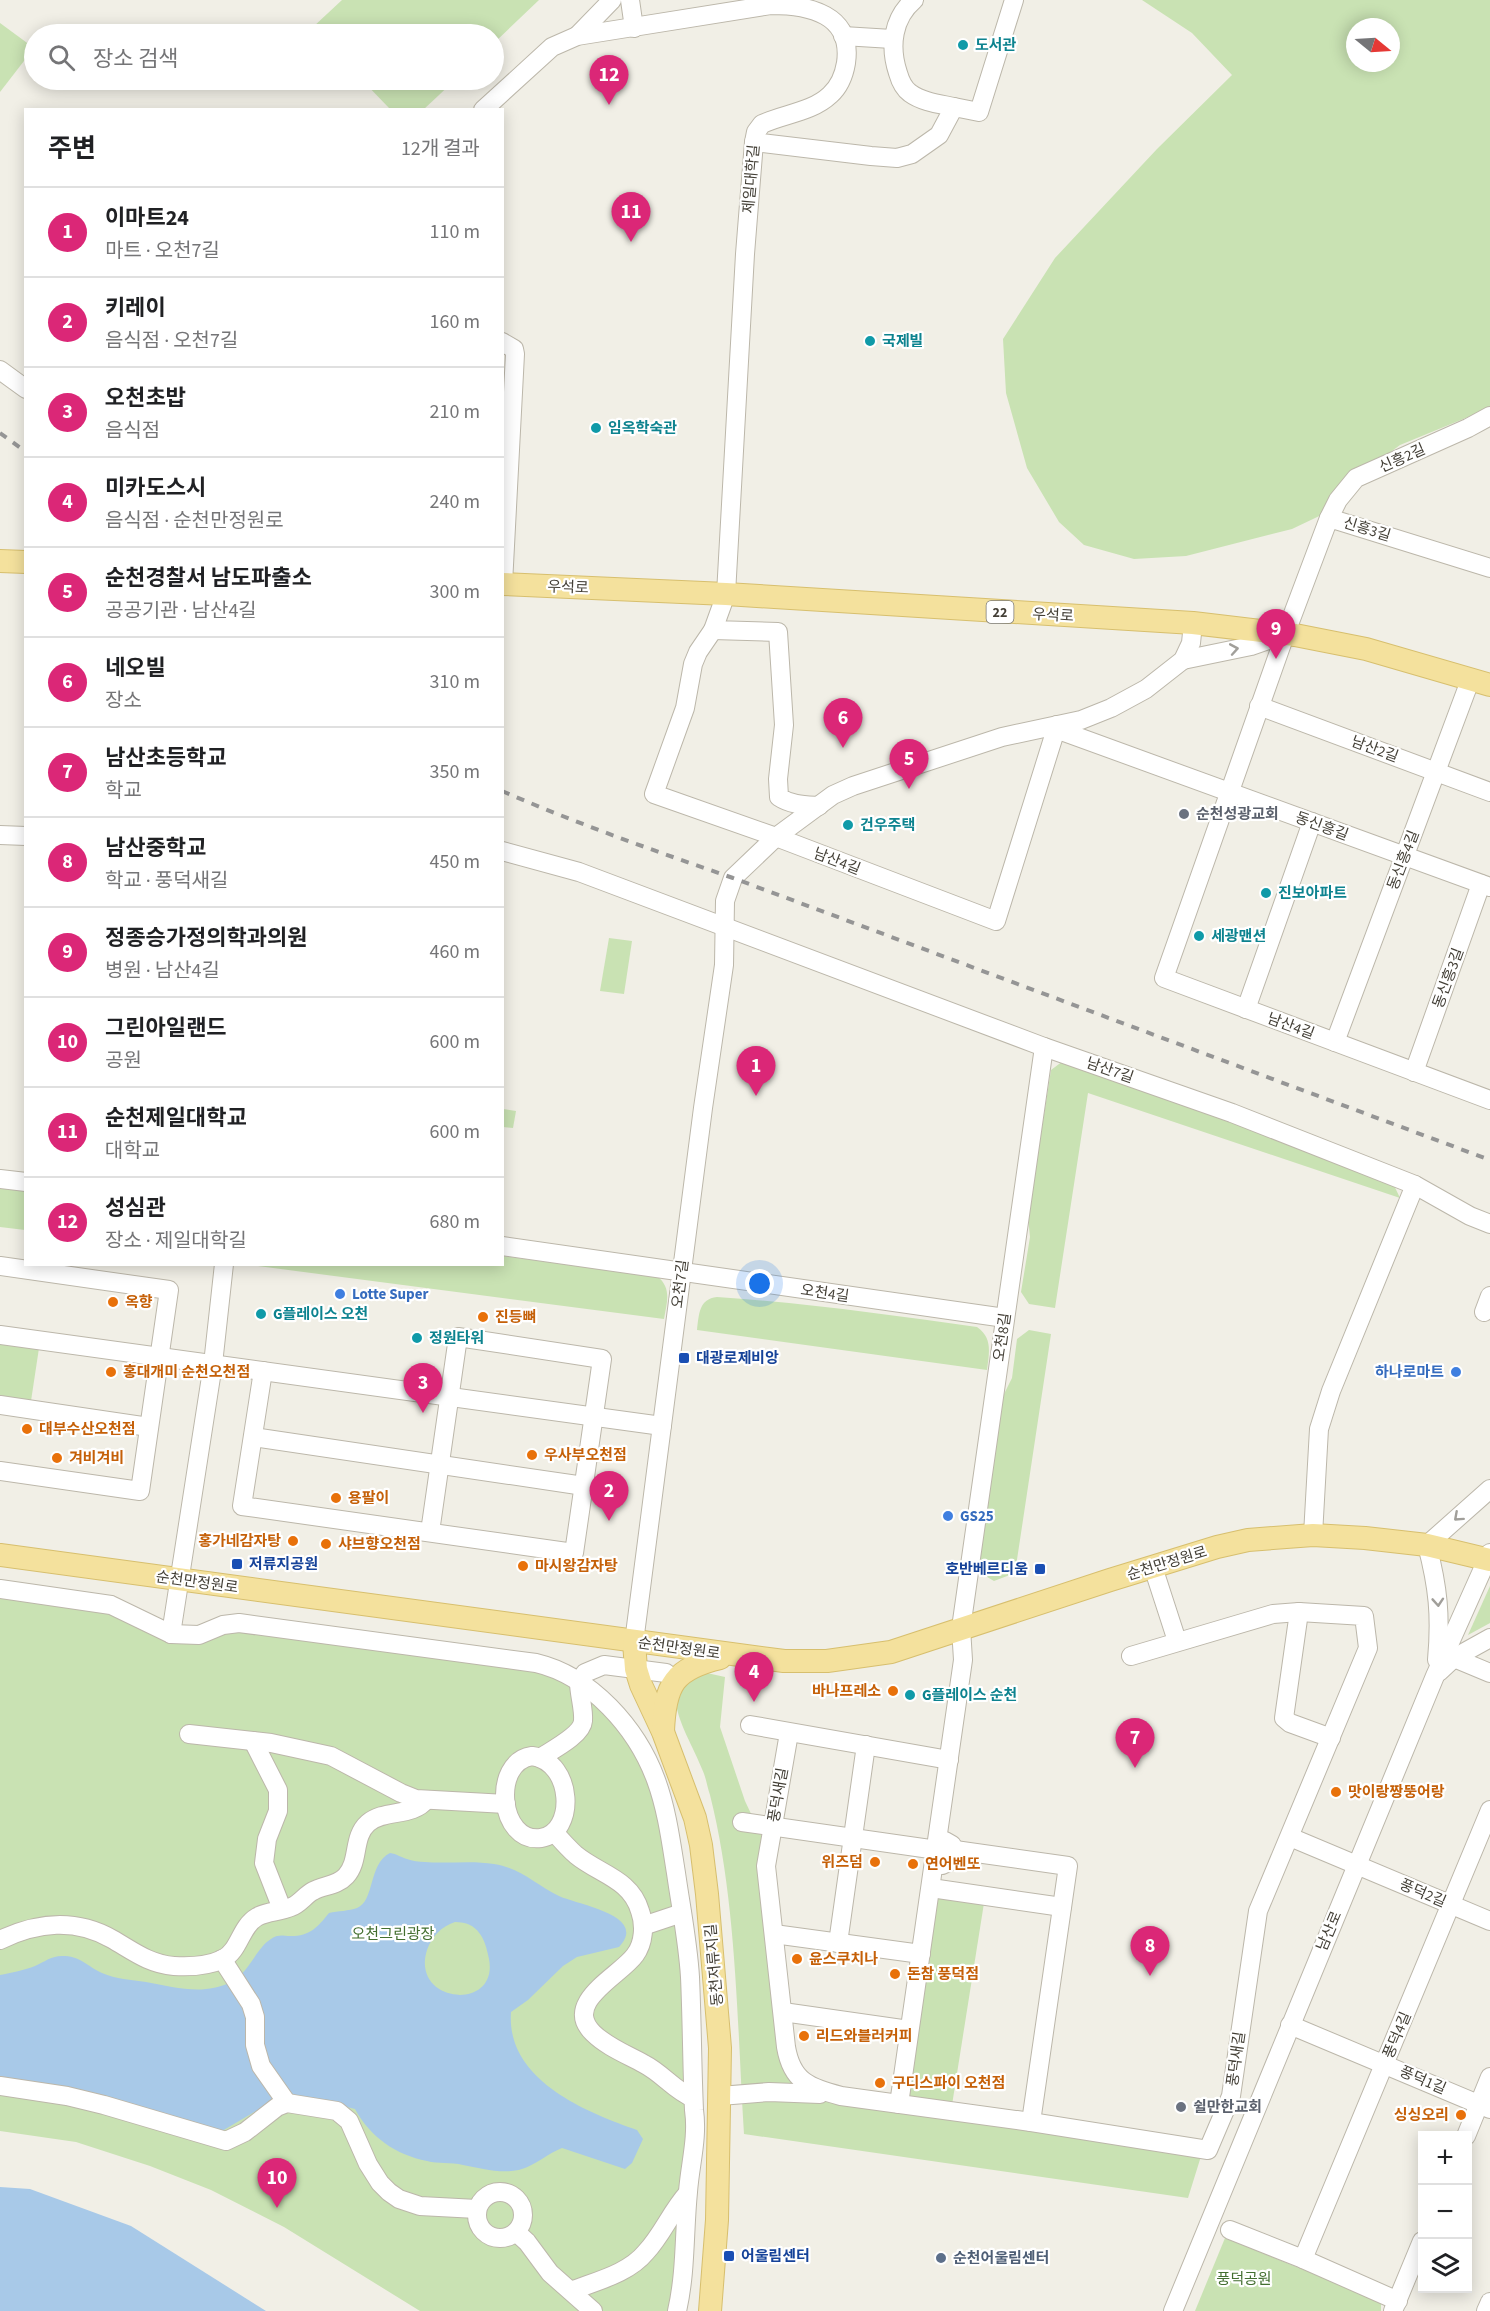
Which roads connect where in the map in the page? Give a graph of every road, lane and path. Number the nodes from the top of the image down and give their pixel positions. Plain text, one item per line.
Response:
1 (612, 0) edge
2 (630, 0) edge
3 (914, 0) edge
4 (1014, 0) edge
5 (802, 4) edge
6 (634, 28) junction
7 (577, 36) junction
8 (843, 36) junction
9 (892, 39) junction
10 (954, 107) junction
11 (485, 108) edge
12 (753, 142) junction
13 (504, 343) edge
14 (0, 370) edge
15 (24, 388) edge
16 (1490, 416) edge
17 (507, 421) edge
18 (505, 474) edge
19 (1329, 518) junction
20 (504, 529) edge
21 (0, 561) edge
22 (24, 562) edge
23 (1490, 567) edge
24 (504, 584) edge
25 (726, 594) junction
26 (1193, 623) junction
27 (713, 630) junction
28 (1285, 634) junction
29 (1183, 660) junction
30 (1480, 681) edge
31 (1259, 706) junction
32 (1057, 727) junction
33 (1436, 772) junction
34 (1229, 791) junction
35 (1490, 792) edge
36 (819, 806) junction
37 (1312, 822) junction
38 (0, 836) edge
39 (24, 836) edge
40 (776, 837) junction
41 (504, 851) edge
42 (1405, 856) junction
43 (1486, 886) edge
44 (725, 925) junction
45 (1246, 1009) junction
46 (1335, 1042) junction
47 (1044, 1047) junction
48 (1414, 1072) junction
49 (1490, 1100) edge
50 (0, 1179) edge
51 (24, 1182) edge
52 (1414, 1185) junction
53 (1490, 1224) edge
54 (504, 1246) edge
55 (0, 1266) edge
56 (224, 1266) edge
57 (682, 1270) junction
58 (1005, 1318) junction
59 (0, 1335) edge
60 (159, 1356) junction
61 (213, 1364) junction
62 (263, 1371) junction
63 (450, 1397) junction
64 (0, 1405) edge
65 (594, 1416) junction
66 (149, 1426) junction
67 (662, 1426) junction
68 (253, 1437) junction
69 (440, 1465) junction
70 (0, 1471) edge
71 (584, 1486) junction
72 (1490, 1489) edge
73 (430, 1532) junction
74 (1313, 1535) junction
75 (1427, 1545) junction
76 (0, 1555) edge
77 (1489, 1557) edge
78 (1153, 1567) junction
79 (178, 1580) junction
80 (0, 1589) edge
81 (1299, 1612) junction
82 (961, 1628) junction
83 (171, 1634) junction
84 (1490, 1638) edge
85 (1177, 1641) junction
86 (634, 1642) junction
87 (733, 1655) junction
88 (1131, 1656) dead end
89 (1454, 1658) junction
90 (636, 1669) junction
91 (1490, 1673) edge
92 (1435, 1676) junction
93 (675, 1681) junction
94 (579, 1682) junction
95 (750, 1725) dead end
96 (663, 1732) junction
97 (789, 1733) junction
98 (189, 1734) dead end
99 (1331, 1738) junction
100 (253, 1741) junction
101 (866, 1745) junction
102 (540, 1758) junction
103 (949, 1760) junction
104 (426, 1800) junction
105 (506, 1804) junction
106 (1490, 1810) edge
107 (742, 1822) dead end
108 (772, 1826) junction
109 (554, 1832) junction
110 (1290, 1837) junction
111 (854, 1838) junction
112 (945, 1850) junction
113 (1356, 1865) junction
114 (931, 1888) junction
115 (1450, 1905) junction
116 (1062, 1907) junction
117 (282, 1909) junction
118 (682, 1913) junction
119 (1490, 1921) edge
120 (643, 1926) junction
121 (774, 1934) junction
122 (0, 1940) edge
123 (838, 1943) junction
124 (921, 1954) junction
125 (222, 1959) junction
126 (783, 2012) junction
127 (1290, 2025) junction
128 (909, 2030) junction
129 (1385, 2064) junction
130 (792, 2069) junction
131 (1490, 2077) edge
132 (0, 2086) edge
133 (774, 2092) junction
134 (720, 2096) junction
135 (841, 2096) junction
136 (693, 2098) junction
137 (287, 2103) junction
138 (899, 2104) junction
139 (1484, 2106) edge
140 (1031, 2122) junction
141 (1469, 2131) edge
142 (687, 2194) junction
143 (477, 2209) junction
144 (1230, 2230) dead end
145 (516, 2232) junction
146 (1418, 2251) edge
147 (1303, 2259) junction
148 (571, 2291) junction
149 (1490, 2302) edge
150 (1395, 2306) edge
151 (709, 2307) edge
152 (593, 2311) edge
153 (677, 2311) edge
154 (1173, 2311) edge
155 (1486, 2311) edge

1 - 7 street
2 - 6 street
3 - 9 street
4 - 10 street
5 - 6 street
5 - 8 street
6 - 7 street
7 - 11 street
8 - 9 street
8 - 12 street, 제일대학길
9 - 10 street
10 - 12 street
12 - 25 street, 제일대학길
13 - 17 street
14 - 15 street
16 - 19 street, 신흥2길
17 - 18 street
18 - 20 street
19 - 23 street, 신흥3길
19 - 28 street, 신흥3길
21 - 22 main road
24 - 25 main road, 우석로 / 22
25 - 26 main road, 우석로 / 22
25 - 27 street, 제일대학길
26 - 28 main road, 우석로 / 22
26 - 29 street
27 - 36 street
27 - 40 street, 남산4길
29 -> 28 street
28 - 30 main road, 우석로 / 22
28 - 31 street, 남산4길
29 - 32 street, 오천7길
30 - 33 street, 동신흥4길
31 - 33 street, 남산2길
31 - 34 street, 남산4길
32 - 34 street, 동신흥길
32 - 36 street, 오천7길
32 - 40 street, 남산4길
33 - 35 street, 남산2길
33 - 42 street, 동신흥4길
34 - 37 street, 동신흥길
34 - 45 street, 남산4길
36 - 40 street, 오천7길
37 - 42 street, 동신흥길
37 - 45 street
38 - 39 street
40 - 44 street, 오천7길
41 - 44 street, 남산7길
42 - 43 street, 동신흥길
42 - 46 street, 동신흥4길
43 - 48 street, 동신흥3길
44 - 47 street, 남산7길
44 - 57 street, 오천7길
45 - 46 street, 남산4길
46 - 48 street, 남산4길
47 - 52 street, 남산7길
47 - 58 street, 오천8길
48 - 49 street, 남산4길
50 - 51 street
52 - 53 street, 남산7길
52 - 74 street
54 - 57 street, 오천4길
55 - 60 street
56 - 61 street
57 - 58 street, 오천4길
57 - 67 street, 오천7길
58 - 82 street, 오천8길
59 - 60 street
60 - 61 street
60 - 66 street
61 - 62 street
61 - 79 street
62 - 63 street
62 - 68 street
63 - 65 street
63 - 65 street
63 - 69 street
64 - 66 street
65 - 67 street
65 - 71 street
66 - 70 street
67 - 86 street, 오천7길
68 - 69 street
68 - 73 street
69 - 71 street
69 - 73 street
71 - 73 street
72 -> 75 street
74 - 75 main road, 순천만정원로
74 - 78 main road, 순천만정원로
75 - 77 main road, 순천만정원로
75 -> 92 street
76 - 79 main road, 순천만정원로
77 - 92 street, 남산로
78 - 82 main road, 순천만정원로
78 - 85 street
79 - 83 street
79 - 86 main road, 순천만정원로
80 - 83 street
81 - 85 street, 풍덕새길
81 - 99 street
81 - 99 street, 풍덕새길
82 - 87 main road, 순천만정원로
82 - 103 street
83 - 94 street
84 - 89 street
85 - 88 street, 풍덕새길
86 - 87 main road, 순천만정원로
86 - 90 main road, 동천저류지길
87 - 93 main road
89 - 91 street
89 - 92 street
90 - 93 street
90 - 94 street
90 - 96 main road, 동천저류지길
92 - 113 street, 남산로
93 - 96 main road
94 - 102 street
94 - 118 street
95 - 97 street
96 - 134 main road, 동천저류지길
97 - 101 street
97 - 108 street, 풍덕새길
98 - 100 street
99 - 110 street, 풍덕새길
100 - 104 street
100 - 117 street
101 - 103 street
101 - 111 street
102 - 105 street
102 - 109 street
103 - 112 street
104 - 105 street
104 - 117 street
105 - 109 street
106 - 115 street, 풍덕4길
107 - 108 street
108 - 111 street
108 - 121 street, 풍덕새길
109 - 120 street
110 - 113 street, 풍덕2길
110 - 140 street, 풍덕새길
111 - 112 street
111 - 123 street
112 - 114 street
112 - 116 street
113 - 115 street, 풍덕2길
113 - 127 street, 남산로
114 - 116 street
114 - 124 street
115 - 119 street, 풍덕2길
115 - 129 street, 풍덕4길
116 - 140 street
117 - 125 street
118 - 120 street
118 - 136 street
120 - 136 street
121 - 123 street
121 - 126 street, 풍덕새길
122 - 125 street
123 - 124 street
124 - 128 street
125 - 137 street
126 - 128 street
126 - 130 street, 풍덕새길
127 - 129 street, 풍덕1길
127 - 154 street, 남산로
128 - 138 street
129 - 139 street, 풍덕1길
129 - 147 street, 풍덕4길
130 - 133 street
130 - 135 street, 풍덕새길
131 - 139 street
132 - 137 street
133 - 134 street
133 - 135 street
134 - 151 main road, 동천저류지길
135 - 138 street, 풍덕새길
136 - 142 street
137 - 143 street
138 - 140 street, 풍덕새길
139 - 141 street
142 - 148 street
142 - 153 street
143 - 145 street
143 - 145 street
144 - 147 street
145 - 148 street
146 - 150 street
147 - 150 street
148 - 152 street
149 - 155 street

